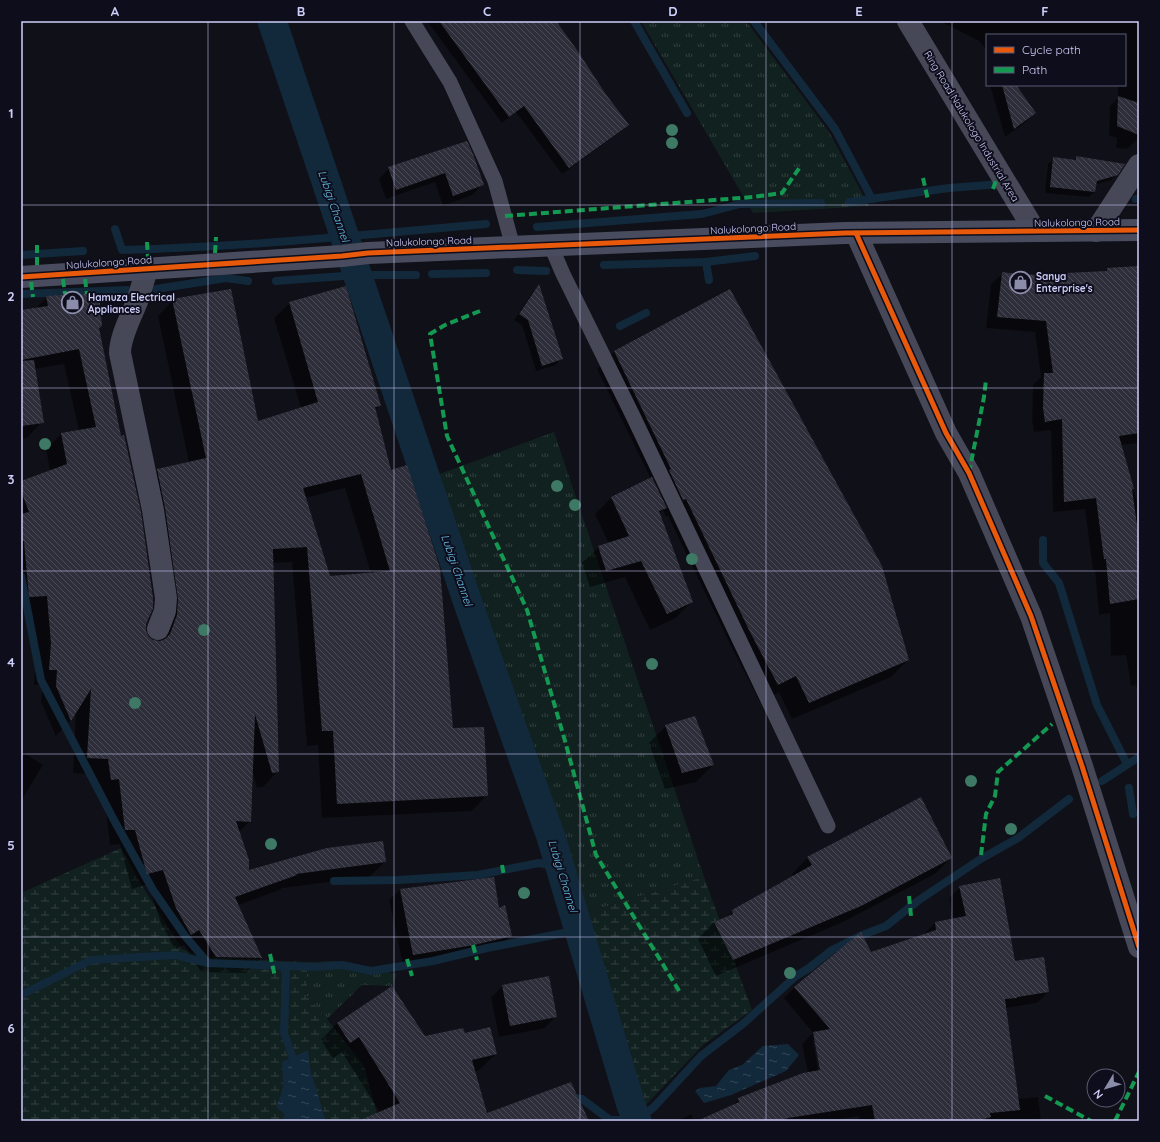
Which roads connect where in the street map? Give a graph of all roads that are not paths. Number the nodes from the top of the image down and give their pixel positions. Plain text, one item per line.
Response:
1 (412, 21) edge
2 (908, 21) edge
3 (1139, 165) edge
4 (1139, 230) edge
5 (1035, 231) junction
6 (1096, 231) junction
7 (856, 233) junction
8 (551, 246) junction
9 (513, 247) junction
10 (146, 269) junction
11 (21, 277) edge
12 (158, 629) dead end
13 (828, 826) dead end
14 (1139, 947) edge

1 - 9 lane
2 - 5 street, Ring Road Nalukologo Industrial Area
3 - 6 street
4 - 6 street, Nalukolongo Road
5 - 6 street, Nalukolongo Road
5 - 7 street, Nalukolongo Road
7 - 8 street, Nalukolongo Road
7 - 14 street
8 - 9 street, Nalukolongo Road
8 - 13 lane
9 - 10 street, Nalukolongo Road
10 - 11 street, Nalukolongo Road
10 - 12 street

